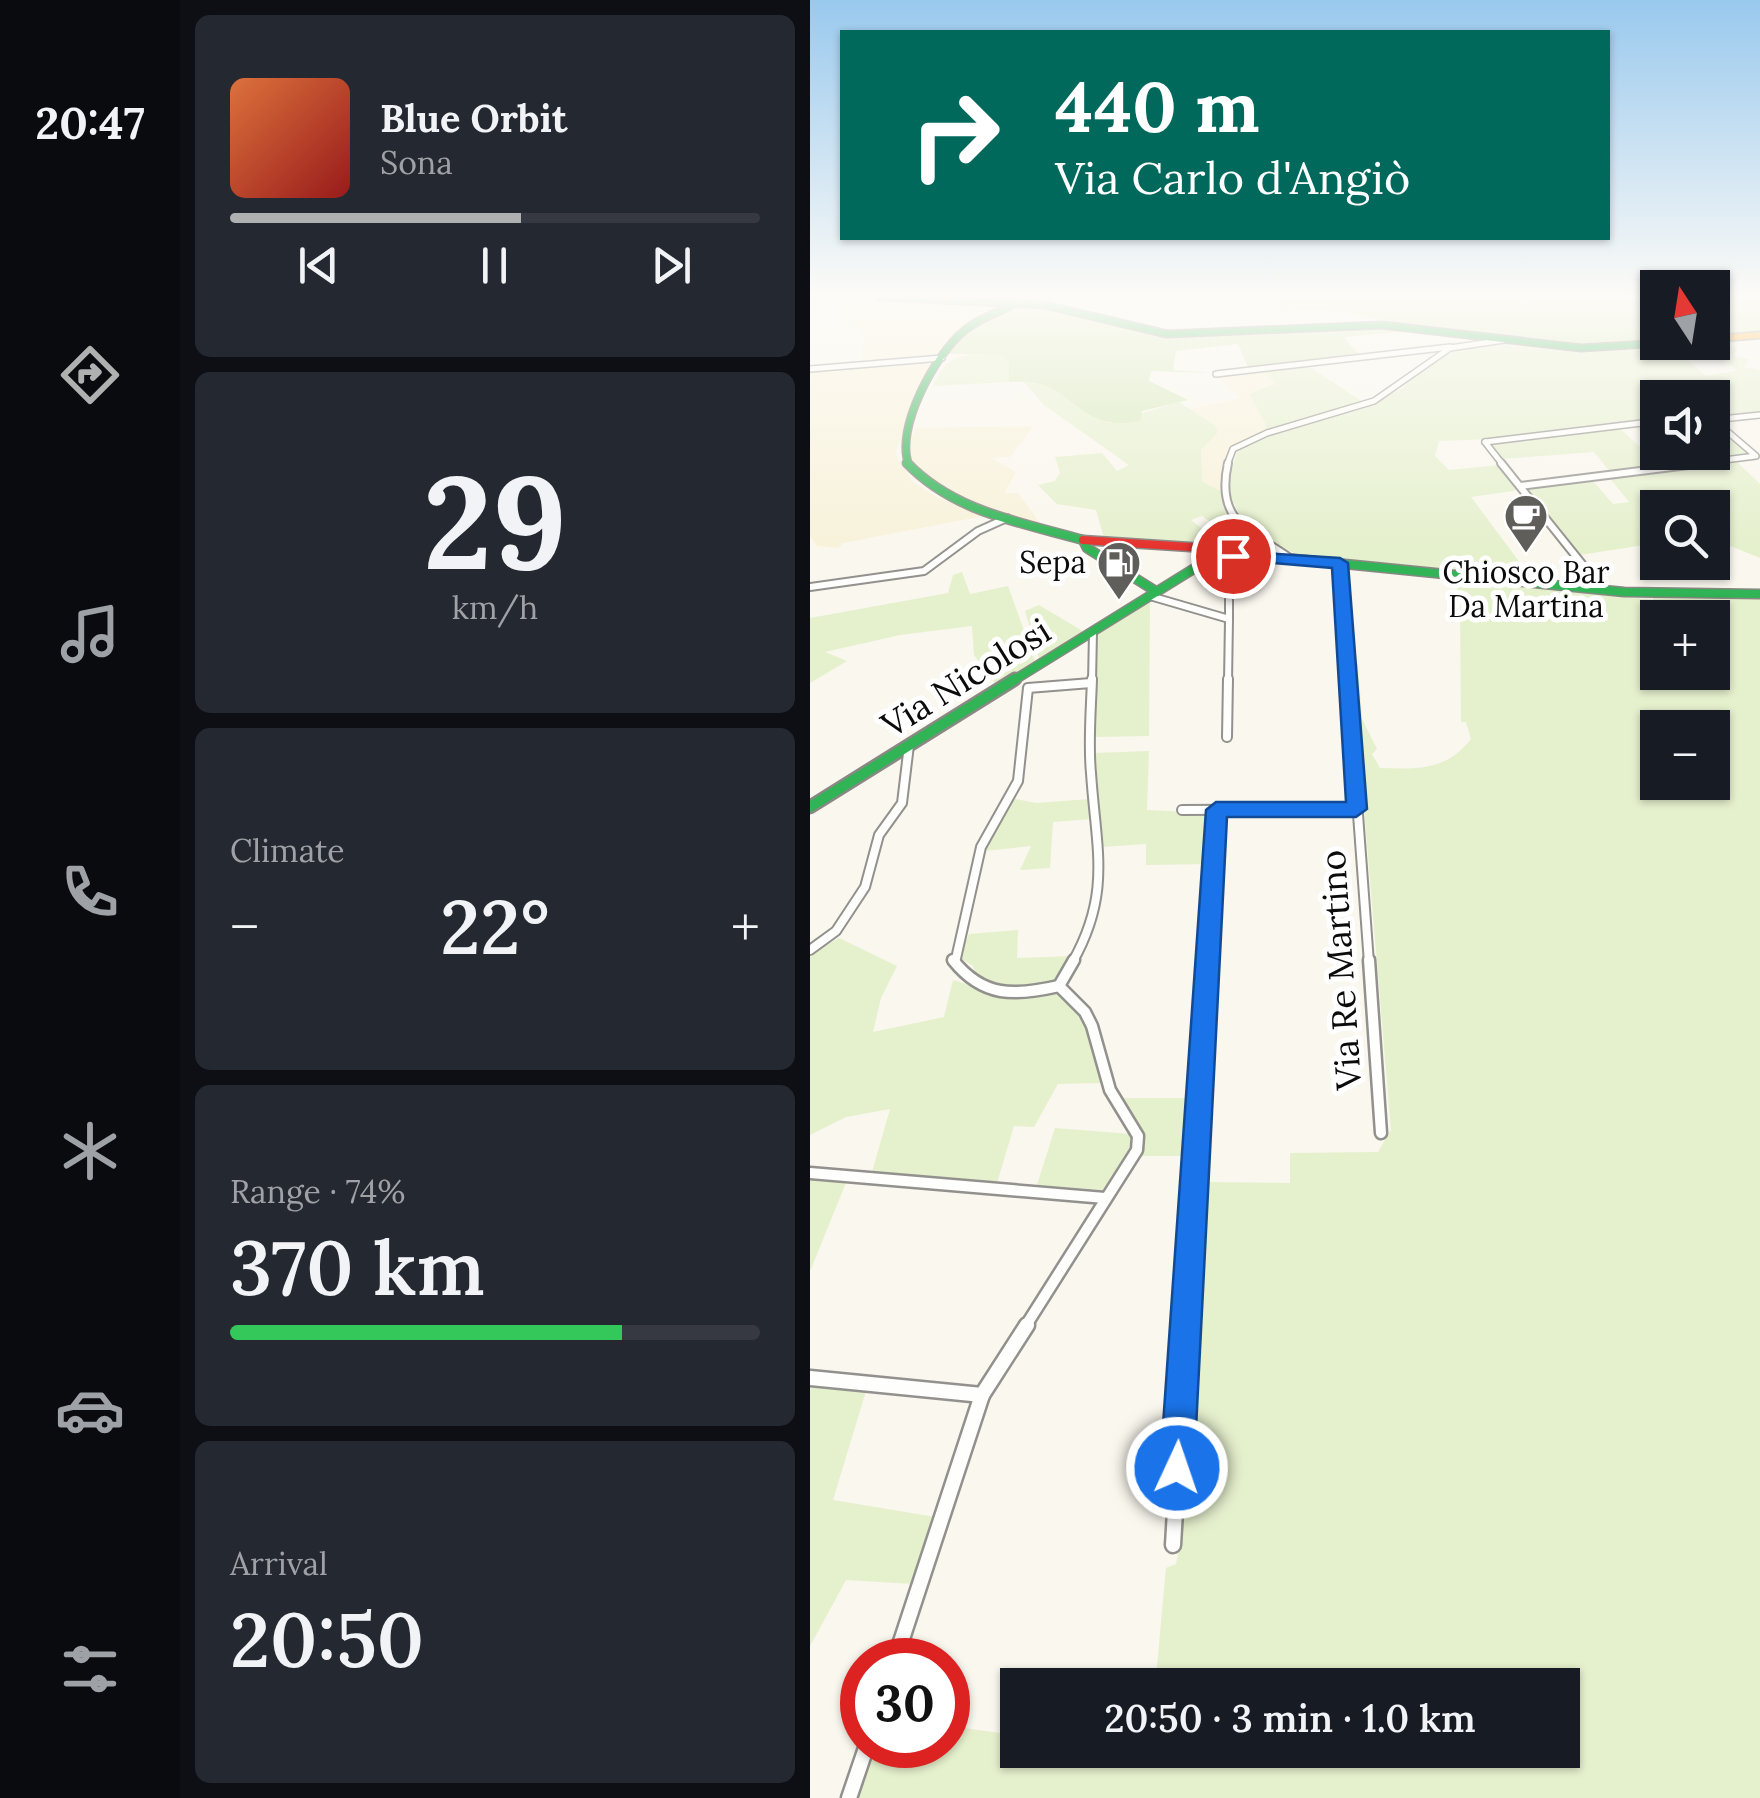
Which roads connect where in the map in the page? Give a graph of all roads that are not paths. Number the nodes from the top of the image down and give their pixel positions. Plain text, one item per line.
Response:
1 (931, 381) edge
2 (1405, 381) edge
3 (1760, 415) edge
4 (1730, 418) edge
5 (1640, 422) edge
6 (1730, 434) edge
7 (1730, 459) edge
8 (1646, 470) edge
9 (1520, 486) junction
10 (1007, 518) junction
11 (1083, 540) junction
12 (1161, 546) junction
13 (1233, 556) junction
14 (1290, 558) junction
15 (1340, 563) junction
16 (1230, 581) dead end
17 (810, 586) edge
18 (1603, 590) junction
19 (1154, 594) junction
20 (1760, 594) edge
21 (1229, 619) junction
22 (1093, 632) junction
23 (1091, 683) junction
24 (1227, 736) dead end
25 (909, 744) junction
26 (810, 807) edge
27 (1356, 809) junction
28 (1182, 810) dead end
29 (1216, 810) junction
30 (810, 950) edge
31 (1059, 986) junction
32 (1381, 1133) dead end
33 (810, 1172) edge
34 (1105, 1198) junction
35 (810, 1378) edge
36 (982, 1394) junction
37 (1173, 1545) dead end
38 (902, 1638) edge
39 (860, 1768) edge
40 (850, 1798) edge

1 - 10 street
2 - 14 street
3 - 4 street
5 - 9 street
6 - 7 street
8 - 9 street
9 - 18 street
10 - 11 street
10 - 17 street
11 - 12 street
11 - 19 street
12 - 13 street
12 - 14 street
13 - 14 street
13 - 19 street, Via Nicolosi
14 - 15 street
15 - 18 street
15 - 27 street, Via Re Martino
16 - 21 street
18 - 20 street
19 - 21 street
19 - 22 street, Via Nicolosi
21 - 24 street
22 - 23 street
22 - 25 street, Via Nicolosi
23 - 31 street
23 - 31 street
25 - 26 street, Via Nicolosi
25 - 30 street
27 - 29 street
27 - 32 street, Via Re Martino
28 - 29 street
29 - 37 street
31 - 34 street
33 - 34 street
34 - 36 street
35 - 36 street
36 - 38 street
39 - 40 street

